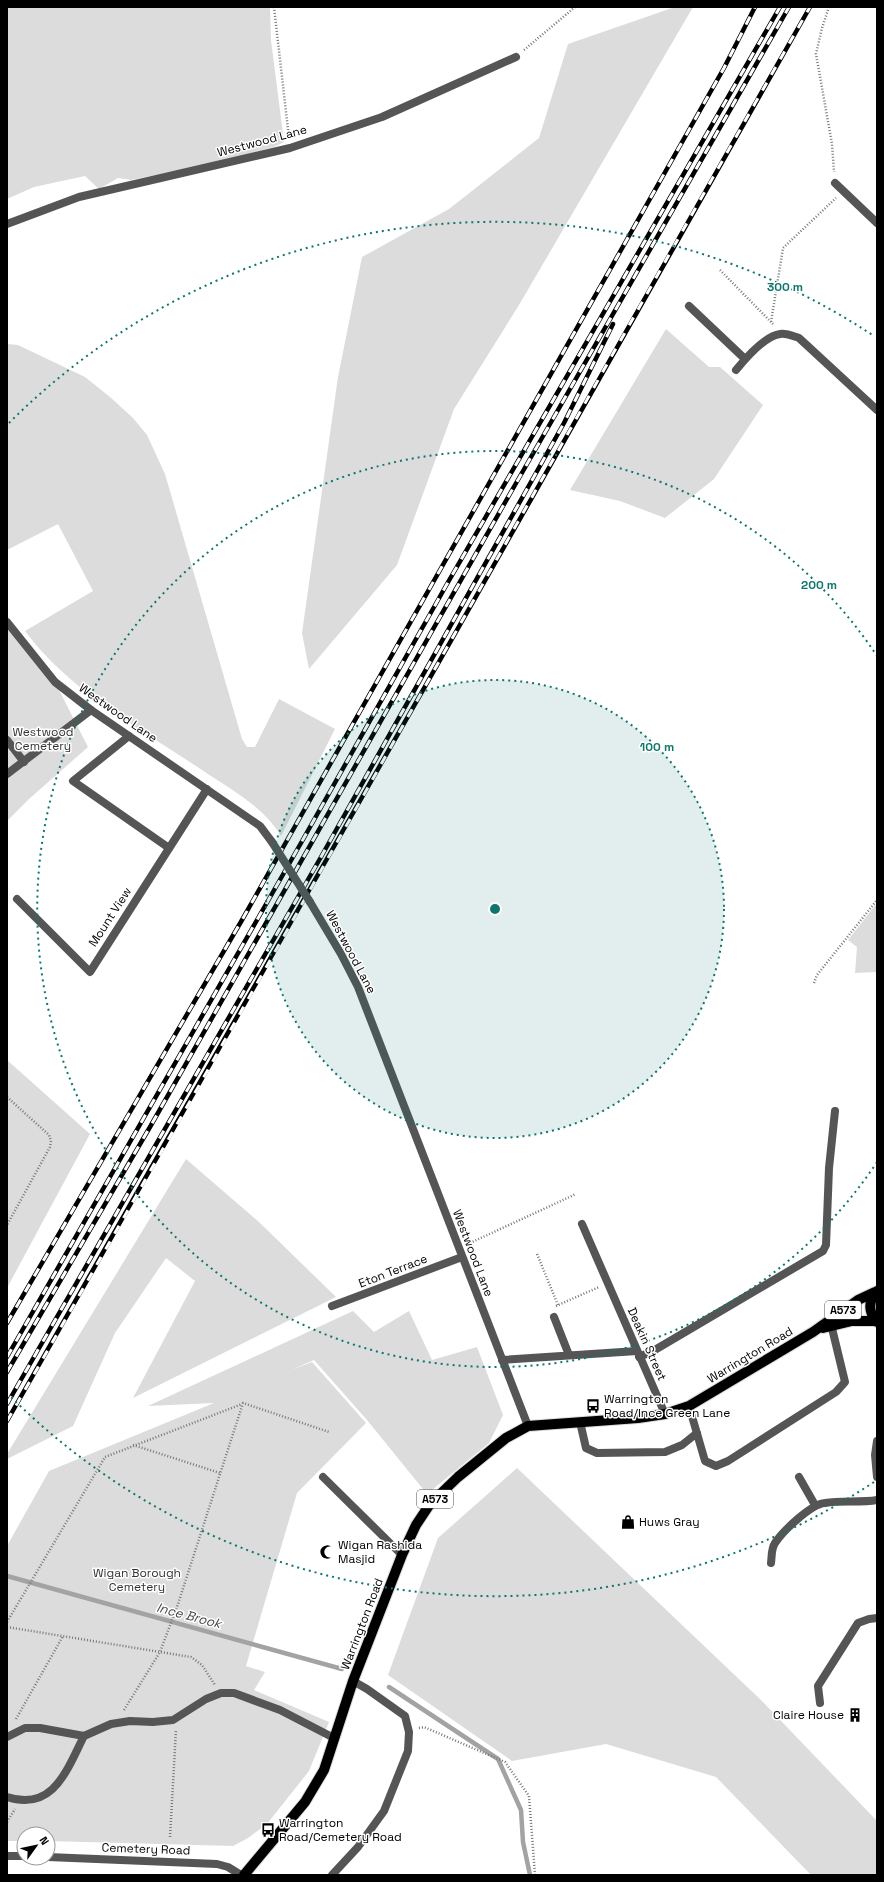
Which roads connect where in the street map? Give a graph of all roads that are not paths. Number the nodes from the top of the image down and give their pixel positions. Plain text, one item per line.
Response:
1 (516, 57) road end
2 (835, 183) road end
3 (877, 223) edge
4 (7, 224) edge
5 (689, 306) dead end
6 (745, 359) junction
7 (736, 370) dead end
8 (877, 410) edge
9 (7, 622) edge
10 (91, 710) junction
11 (129, 736) junction
12 (7, 740) edge
13 (24, 762) junction
14 (7, 774) edge
15 (207, 789) junction
16 (169, 848) junction
17 (17, 899) dead end
18 (835, 1111) dead end
19 (582, 1224) dead end
20 (462, 1258) junction
21 (876, 1291) edge
22 (332, 1306) dead end
23 (554, 1317) road end
24 (831, 1322) junction
25 (877, 1322) edge
26 (638, 1354) junction
27 (569, 1355) junction
28 (502, 1360) junction
29 (689, 1406) junction
30 (665, 1414) junction
31 (580, 1422) junction
32 (528, 1426) junction
33 (697, 1433) junction
34 (877, 1441) edge
35 (323, 1477) dead end
36 (799, 1477) dead end
37 (877, 1477) edge
38 (877, 1500) edge
39 (815, 1505) junction
40 (402, 1555) junction
41 (772, 1564) dead end
42 (877, 1618) edge
43 (353, 1681) junction
44 (820, 1703) dead end
45 (84, 1736) junction
46 (7, 1737) edge
47 (334, 1738) junction
48 (7, 1797) edge
49 (56, 1857) edge
50 (242, 1875) edge
51 (332, 1875) edge

1 - 4 street, Westwood Lane
2 - 3 street
5 - 6 street
6 - 7 street
6 - 8 street
9 - 10 street, Westwood Lane
10 - 11 street, Westwood Lane
10 - 13 street
11 - 15 street, Westwood Lane
11 - 16 street
12 - 13 street
13 - 14 street
15 - 16 street, Mount View
15 - 20 street, Westwood Lane, bridge
16 - 17 street, Mount View
18 - 26 street
19 - 26 street, Deakin Street
20 - 22 street, Eton Terrace
20 - 28 street, Westwood Lane
21 - 24 main road, Warrington Road / A573
21 - 25 main road, A573
23 - 27 street
24 - 25 main road, Warrington Road / A573
24 - 29 main road, Warrington Road / A573
24 - 33 street
26 - 27 street
26 - 30 street, Deakin Street
27 - 28 street
28 - 32 street, Westwood Lane
29 - 30 main road, Warrington Road / A573
29 - 33 street
30 - 31 main road, Warrington Road / A573
31 - 32 main road, Warrington Road / A573
31 - 33 street
32 - 40 main road, Warrington Road / A573
34 - 37 street
35 - 40 street
36 - 39 street
38 - 39 street
39 - 41 street
40 - 43 main road, Warrington Road / A573
42 - 44 street
43 - 47 main road, Warrington Road / A573
43 - 51 street
45 - 46 street
45 - 47 street
45 - 48 street
47 - 50 main road, Warrington Road / A573
49 - 50 street, Cemetery Road

